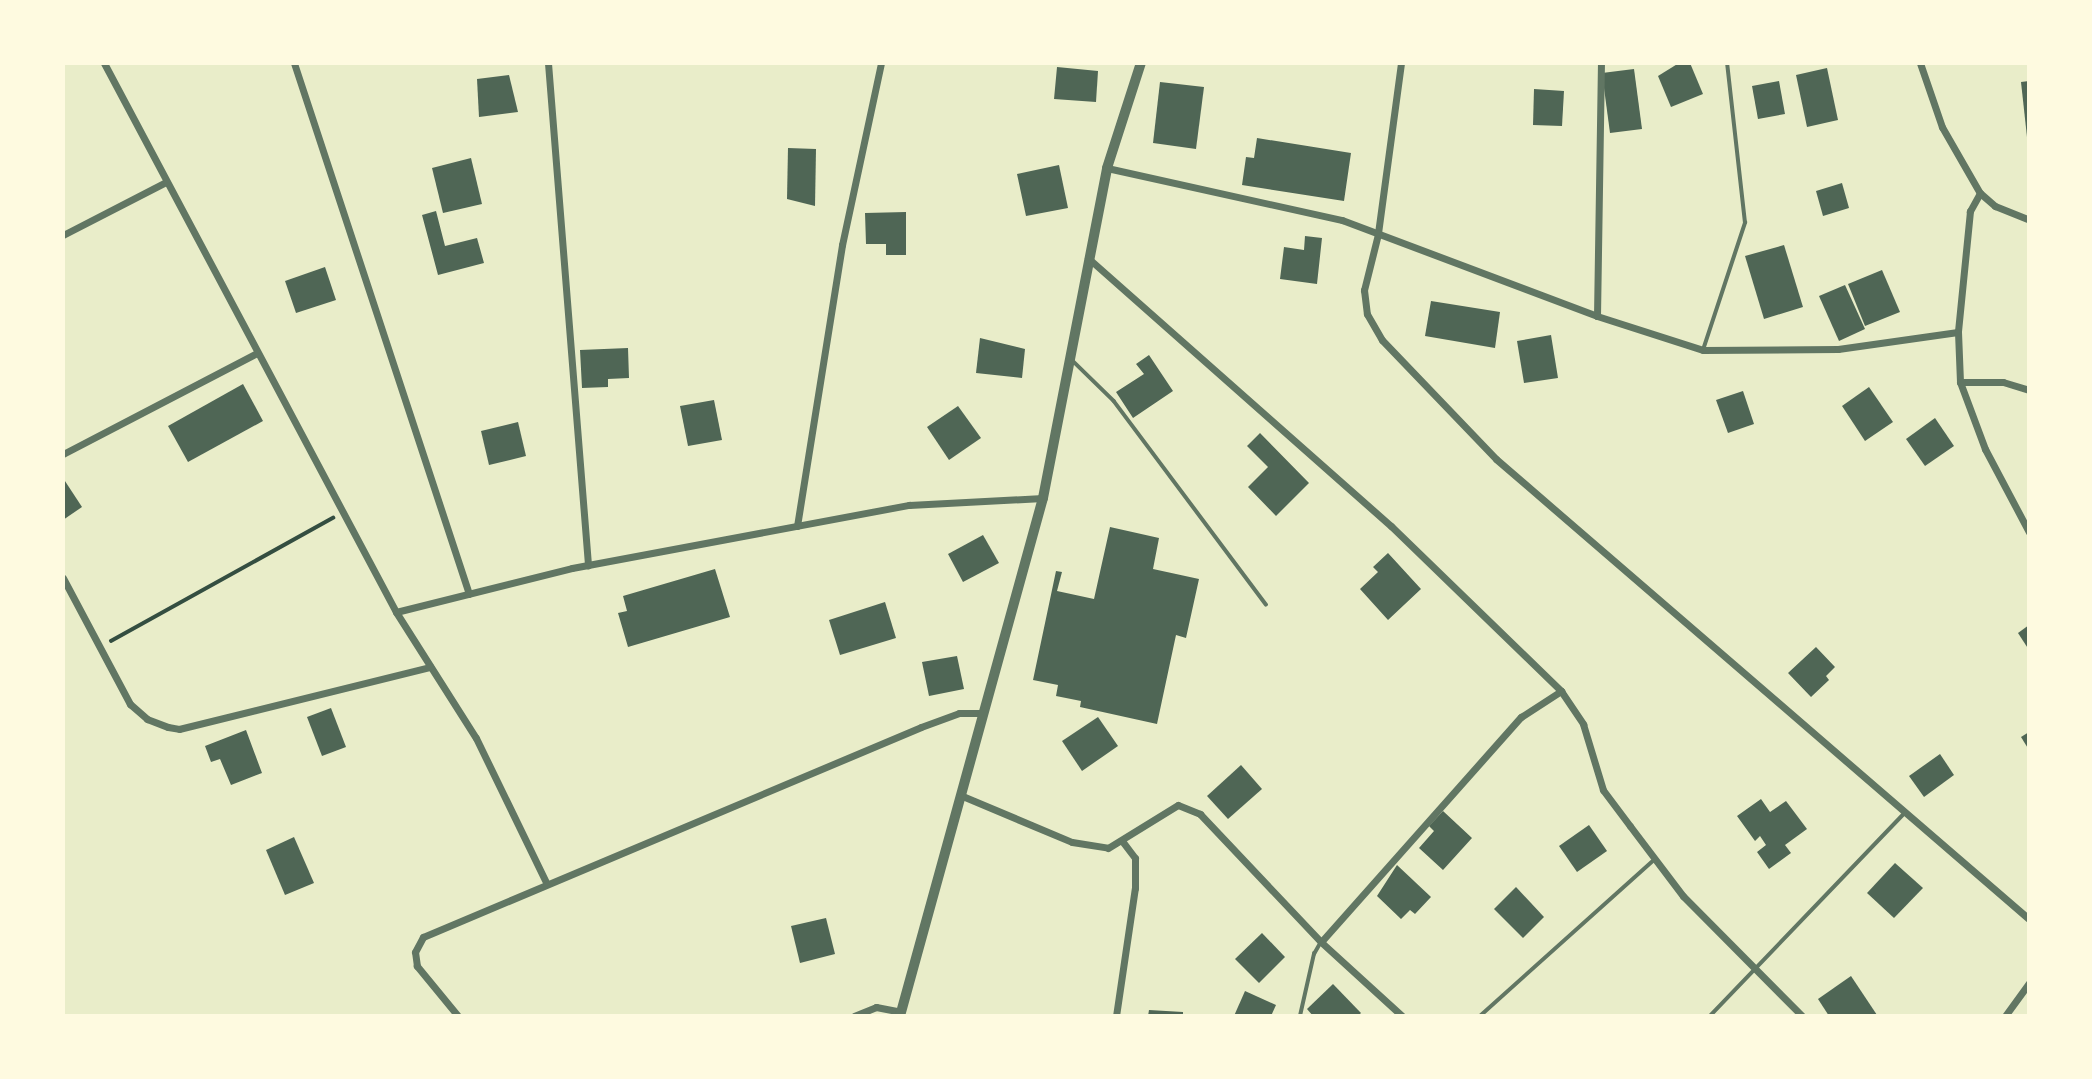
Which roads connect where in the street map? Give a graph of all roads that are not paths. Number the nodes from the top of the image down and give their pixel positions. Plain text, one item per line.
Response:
1 (104, 63) edge
2 (294, 63) edge
3 (548, 63) edge
4 (881, 63) edge
5 (1142, 63) edge
6 (1401, 63) edge
7 (1601, 63) edge
8 (1727, 63) edge
9 (1920, 63) edge
10 (1107, 168) junction
11 (166, 181) junction
12 (1980, 193) junction
13 (2029, 220) edge
14 (1378, 234) junction
15 (63, 235) edge
16 (1088, 258) junction
17 (1597, 316) junction
18 (1958, 332) junction
19 (1703, 350) junction
20 (257, 353) junction
21 (1069, 358) junction
22 (1960, 382) junction
23 (2029, 390) edge
24 (63, 454) edge
25 (1043, 498) junction
26 (797, 526) junction
27 (2029, 532) edge
28 (587, 565) junction
29 (63, 578) edge
30 (469, 594) junction
31 (1266, 604) dead end
32 (396, 612) junction
33 (430, 667) junction
34 (1561, 691) junction
35 (984, 713) junction
36 (960, 794) junction
37 (1906, 812) junction
38 (1123, 842) junction
39 (1655, 859) junction
40 (546, 882) junction
41 (2029, 919) edge
42 (1321, 942) junction
43 (1755, 969) junction
44 (2029, 983) edge
45 (901, 1014) edge
46 (458, 1016) edge
47 (854, 1016) edge
48 (1116, 1016) edge
49 (1300, 1016) edge
50 (1402, 1016) edge
51 (1480, 1016) edge
52 (1710, 1016) edge
53 (1802, 1016) edge
54 (2005, 1016) edge

1 - 11 street
2 - 30 street
3 - 28 street
4 - 26 street
5 - 10 street
6 - 14 street
7 - 17 street
8 - 19 lane
9 - 12 street
10 - 14 street
10 - 16 street
11 - 15 street
11 - 20 street
12 - 13 street
12 - 18 street
14 - 17 street
14 - 37 street
16 - 21 street
16 - 34 street
17 - 19 street
18 - 19 street
18 - 22 street
20 - 24 street
20 - 32 street
21 - 25 street
21 - 31 lane
22 - 23 street
22 - 27 street
25 - 26 street
25 - 35 street
26 - 28 street
28 - 30 street
29 - 33 street
30 - 32 street
32 - 33 street
33 - 40 street
34 - 39 street
34 - 42 street
35 - 36 street
35 - 40 street
36 - 38 street
36 - 45 street
37 - 41 street
37 - 43 lane
38 - 42 street
38 - 48 street
39 - 43 street
39 - 51 lane
40 - 46 street
42 - 49 lane
42 - 50 street
43 - 52 lane
43 - 53 street
44 - 54 street
45 - 47 street

